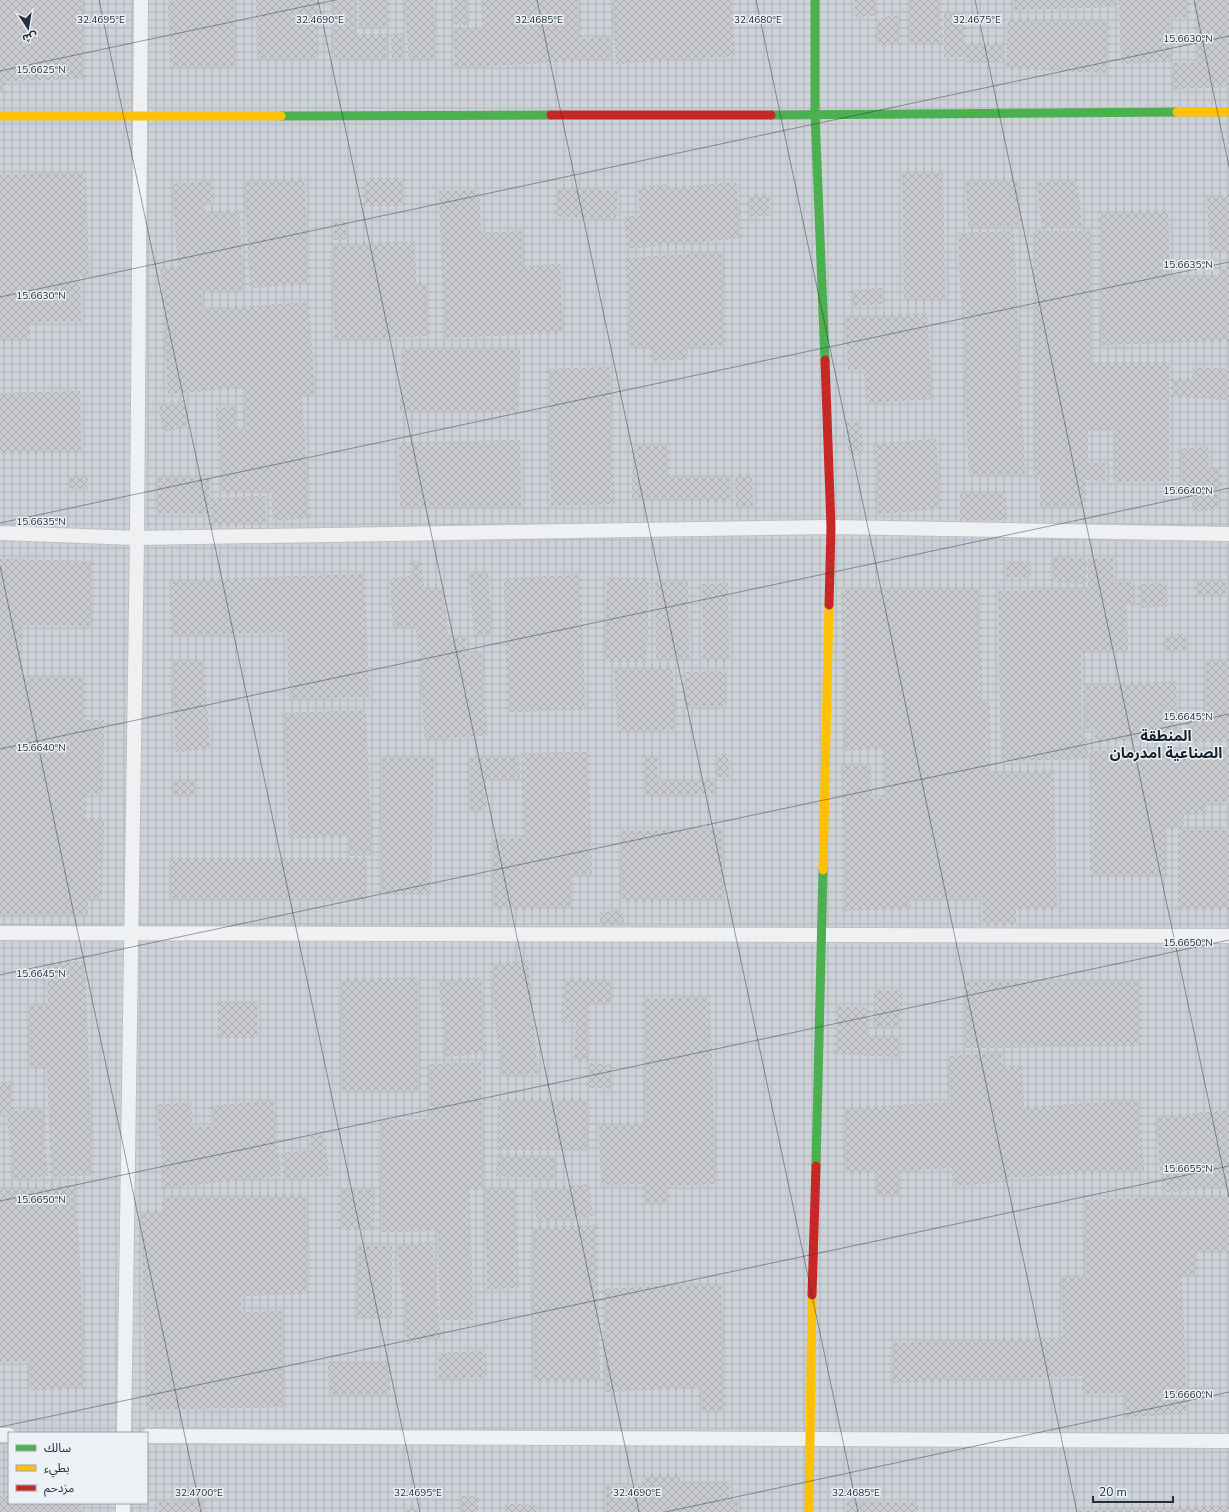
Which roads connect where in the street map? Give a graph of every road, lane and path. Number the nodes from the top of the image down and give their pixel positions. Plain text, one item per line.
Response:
1 (141, 0) edge
2 (815, 0) edge
3 (1229, 112) edge
4 (815, 115) junction
5 (0, 116) edge
6 (140, 117) junction
7 (831, 526) junction
8 (0, 533) edge
9 (1229, 534) edge
10 (137, 538) junction
11 (0, 933) edge
12 (130, 934) junction
13 (820, 934) junction
14 (1229, 936) edge
15 (124, 1432) edge
16 (148, 1436) edge
17 (809, 1439) junction
18 (1229, 1442) edge
19 (809, 1512) edge

1 - 6 lane
2 - 4 street
3 - 4 street
4 - 6 street
4 - 7 street
5 - 6 street
6 - 10 lane
7 - 9 lane
7 - 10 lane
7 - 13 street
8 - 10 lane
10 - 12 lane
11 - 12 lane
12 - 13 lane
12 - 15 lane
13 - 14 lane
13 - 17 street
16 - 17 lane
17 - 18 lane
17 - 19 street

